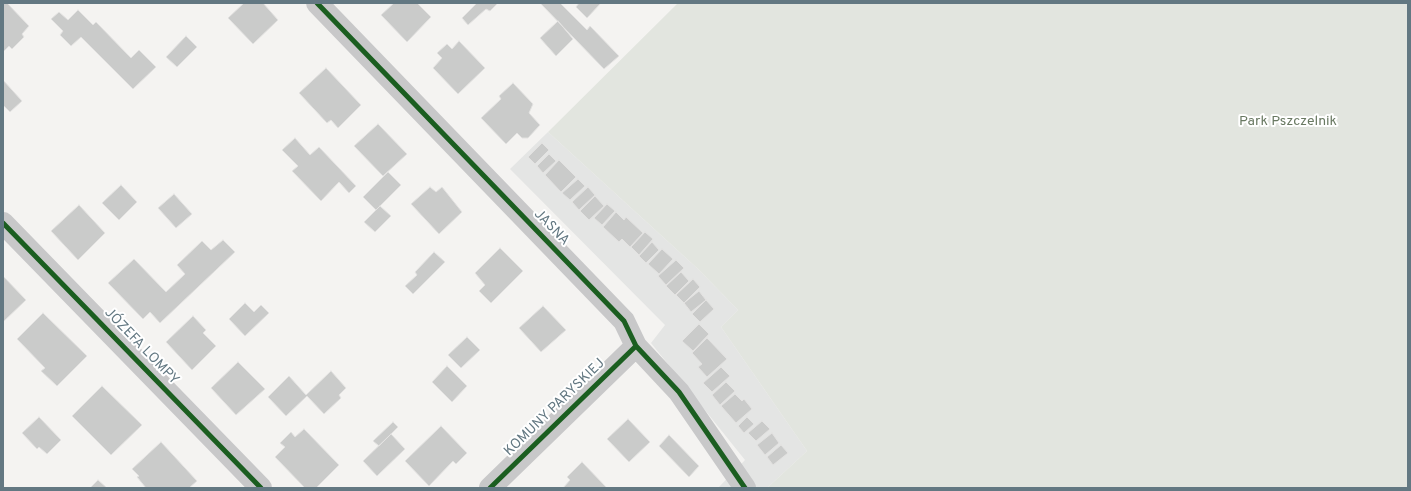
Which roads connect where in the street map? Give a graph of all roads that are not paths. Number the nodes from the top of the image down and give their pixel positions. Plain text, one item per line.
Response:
1 (317, 3) edge
2 (3, 223) edge
3 (636, 346) junction
4 (261, 488) edge
5 (490, 488) edge
6 (745, 488) edge

1 - 3 street, JASNA
2 - 4 street, JÓZEFA LOMPY
3 - 5 street, KOMUNY PARYSKIEJ
3 - 6 street, JASNA

